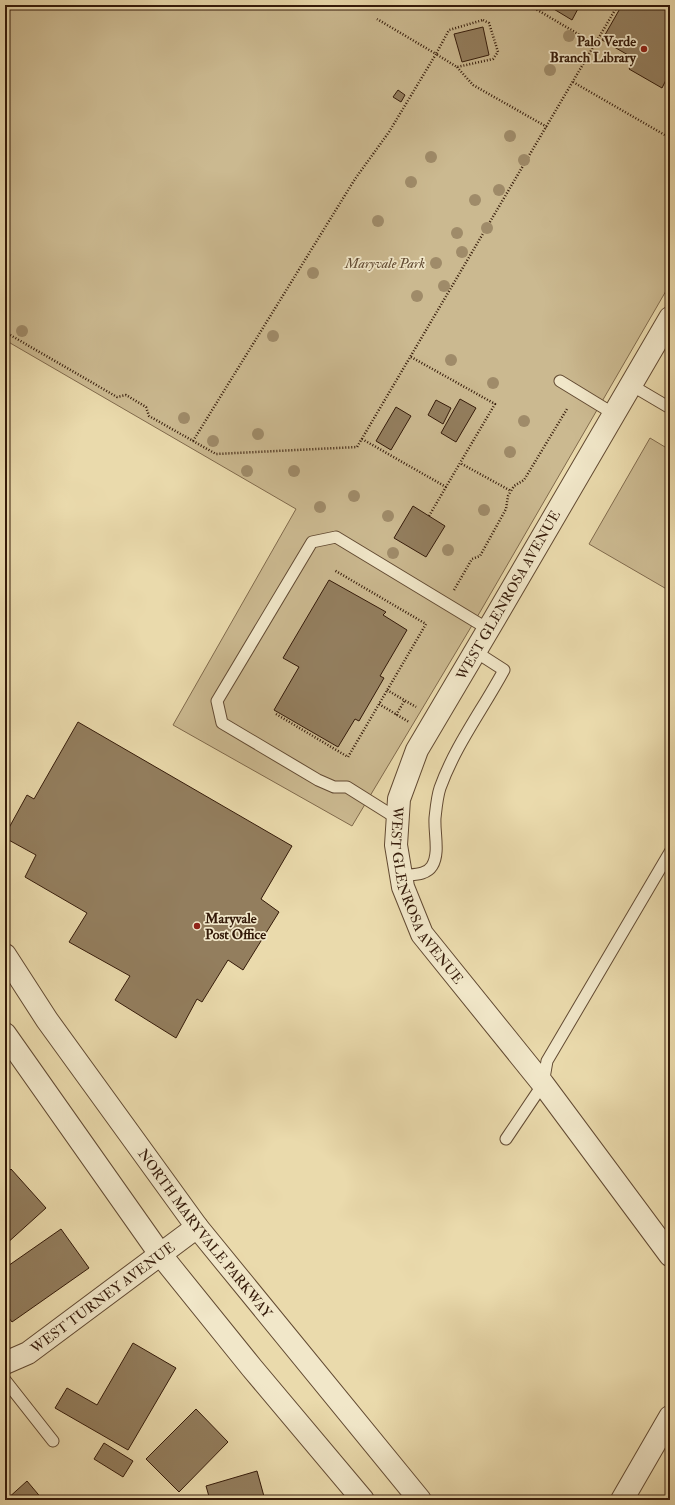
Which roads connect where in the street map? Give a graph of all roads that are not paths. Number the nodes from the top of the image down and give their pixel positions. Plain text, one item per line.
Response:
1 (670, 318) edge
2 (560, 381) dead end
3 (631, 385) junction
4 (670, 408) edge
5 (614, 414) junction
6 (488, 629) junction
7 (476, 652) junction
8 (398, 819) junction
9 (670, 852) edge
10 (401, 876) junction
11 (5, 955) edge
12 (5, 1034) edge
13 (543, 1084) junction
14 (506, 1138) dead end
15 (197, 1227) junction
16 (160, 1254) junction
17 (670, 1255) edge
18 (5, 1363) edge
19 (5, 1380) edge
20 (670, 1417) edge
21 (53, 1441) dead end
22 (421, 1498) edge
23 (363, 1500) edge
24 (622, 1500) edge

1 - 3 street, WEST GLENROSA AVENUE
2 - 5 lane
3 - 4 lane
3 - 5 street, WEST GLENROSA AVENUE
5 - 6 street, WEST GLENROSA AVENUE
6 - 7 street, WEST GLENROSA AVENUE
6 - 8 lane
7 - 8 street, WEST GLENROSA AVENUE
7 - 10 lane
8 - 10 street, WEST GLENROSA AVENUE
9 - 13 lane
10 - 13 street, WEST GLENROSA AVENUE
11 - 15 street, NORTH MARYVALE PARKWAY
12 - 16 street
13 - 14 lane
13 - 17 street, WEST GLENROSA AVENUE
15 - 16 street, WEST TURNEY AVENUE
15 - 22 street, NORTH MARYVALE PARKWAY
16 - 18 street, WEST TURNEY AVENUE
16 - 23 street
19 - 21 lane
20 - 24 street

